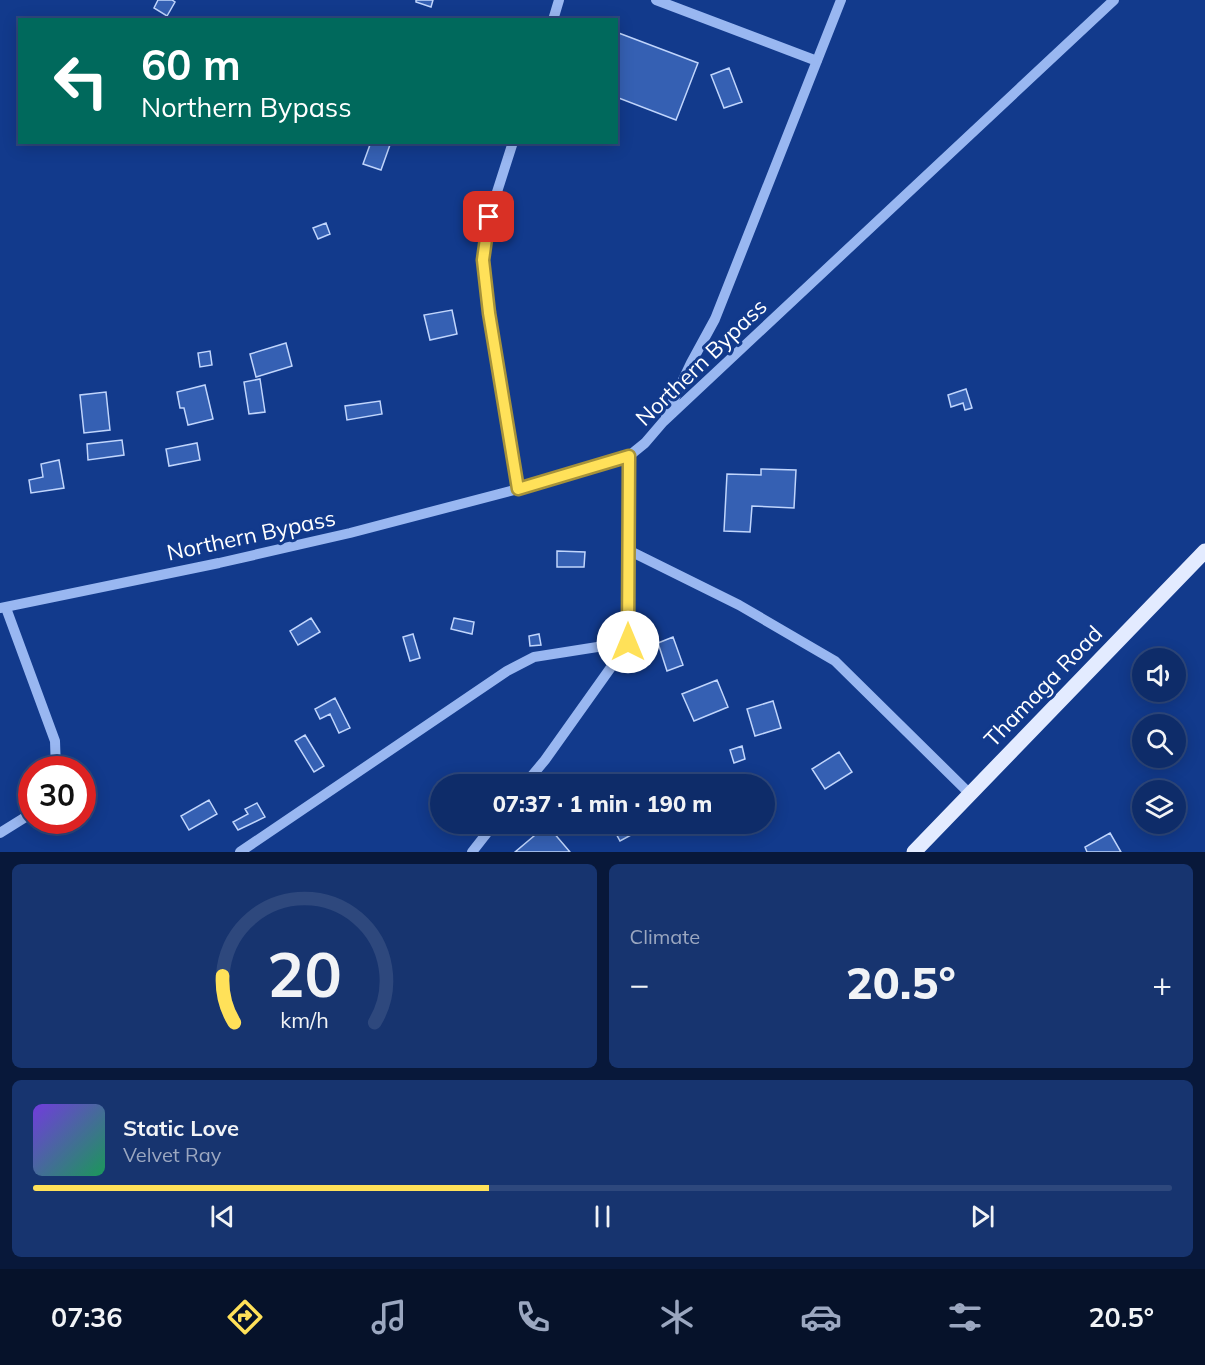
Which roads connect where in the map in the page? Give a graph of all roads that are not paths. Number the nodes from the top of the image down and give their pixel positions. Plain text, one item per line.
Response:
1 (559, 0) edge
2 (656, 0) edge
3 (841, 0) edge
4 (1114, 0) edge
5 (554, 18) edge
6 (817, 61) junction
7 (512, 144) edge
8 (663, 422) junction
9 (629, 456) junction
10 (518, 489) junction
11 (628, 550) junction
12 (1205, 551) edge
13 (3, 608) edge
14 (628, 642) junction
15 (56, 756) edge
16 (533, 774) edge
17 (970, 794) junction
18 (18, 822) edge
19 (0, 833) edge
20 (486, 834) edge
21 (240, 852) edge
22 (471, 852) edge
23 (914, 852) edge

1 - 5 street
2 - 6 street
3 - 6 street
4 - 8 street, Northern Bypass
6 - 8 street
7 - 10 street
8 - 9 street, Northern Bypass
9 - 10 street, Northern Bypass
9 - 11 street
10 - 13 street, Northern Bypass
11 - 14 street
11 - 17 street
12 - 17 main road, Thamaga Road
13 - 15 street
14 - 16 street
14 - 21 street
17 - 23 main road, Thamaga Road
18 - 19 street
20 - 22 street

